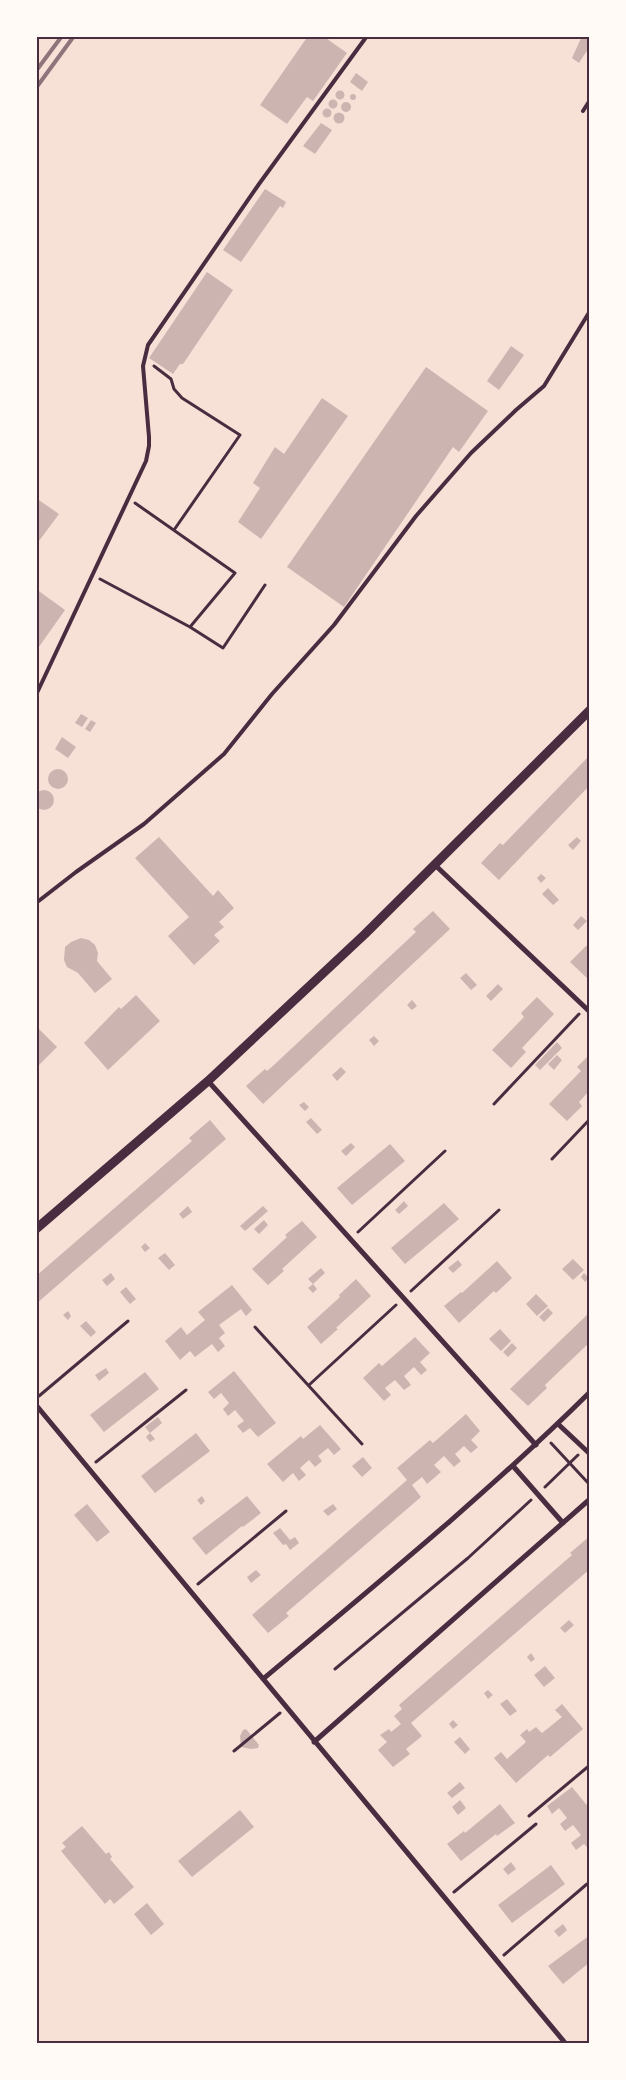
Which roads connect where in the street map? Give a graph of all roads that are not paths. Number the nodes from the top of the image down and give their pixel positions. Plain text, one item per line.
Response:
1 (367, 36) edge
2 (590, 100) edge
3 (583, 111) dead end
4 (590, 311) edge
5 (36, 695) edge
6 (590, 710) edge
7 (435, 865) junction
8 (36, 903) edge
9 (590, 1012) edge
10 (208, 1081) junction
11 (36, 1230) edge
12 (590, 1392) edge
13 (36, 1405) edge
14 (558, 1424) junction
15 (536, 1446) junction
16 (590, 1454) edge
17 (513, 1466) junction
18 (590, 1498) edge
19 (563, 1522) junction
20 (263, 1679) junction
21 (314, 1742) junction
22 (566, 2044) edge

1 - 5 lane
2 - 3 lane
4 - 8 lane
6 - 7 street
7 - 9 street
7 - 10 street
10 - 11 street
10 - 15 street
12 - 14 street
13 - 20 street
14 - 15 street
14 - 16 street
15 - 17 street
17 - 19 street
17 - 20 street
18 - 19 street
19 - 21 street
20 - 21 street
21 - 22 street

